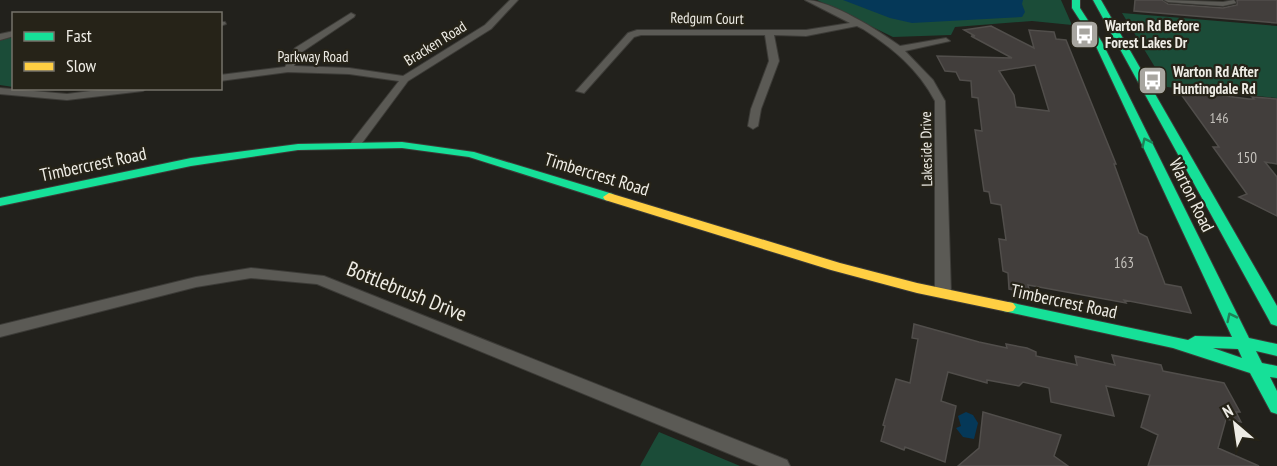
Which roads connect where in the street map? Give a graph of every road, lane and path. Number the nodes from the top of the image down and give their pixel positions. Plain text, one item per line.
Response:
1 (514, 0) edge
2 (809, 0) edge
3 (1076, 0) edge
4 (1097, 0) edge
5 (1168, 0) edge
6 (1230, 0) edge
7 (351, 15) dead end
8 (857, 24) junction
9 (769, 33) junction
10 (946, 41) dead end
11 (899, 49) junction
12 (288, 69) junction
13 (222, 78) edge
14 (405, 79) junction
15 (128, 90) edge
16 (581, 91) dead end
17 (2, 93) edge
18 (753, 126) dead end
19 (355, 145) junction
20 (0, 202) edge
21 (943, 293) junction
22 (1277, 320) edge
23 (0, 331) edge
24 (1174, 342) junction
25 (1244, 343) junction
26 (1277, 350) edge
27 (1257, 369) junction
28 (1277, 372) edge
29 (1277, 407) edge
30 (780, 466) edge

1 - 14 street, Bracken Road
2 - 8 street, Lakeside Drive
25 -> 3 main road, Warton Road
4 - 22 main road, Warton Road
5 - 6 street
7 - 12 street
8 - 9 street, Redgum Court
8 - 11 street, Lakeside Drive
9 - 16 street, Redgum Court
9 - 18 street
10 - 11 street
11 - 21 street, Lakeside Drive
12 - 13 street, Parkway Road
12 - 14 street, Parkway Road
14 - 19 street, Bracken Road
15 - 17 street
19 - 20 main road, Timbercrest Road
19 - 21 main road, Timbercrest Road
21 - 24 main road, Timbercrest Road
23 - 30 street, Bottlebrush Drive
24 - 25 main road, Timbercrest Road
24 - 27 main road, Timbercrest Road
25 - 26 main road, Timbercrest Road
25 - 27 main road, Warton Road
27 - 28 main road, Timbercrest Road
27 - 29 main road, Warton Road

